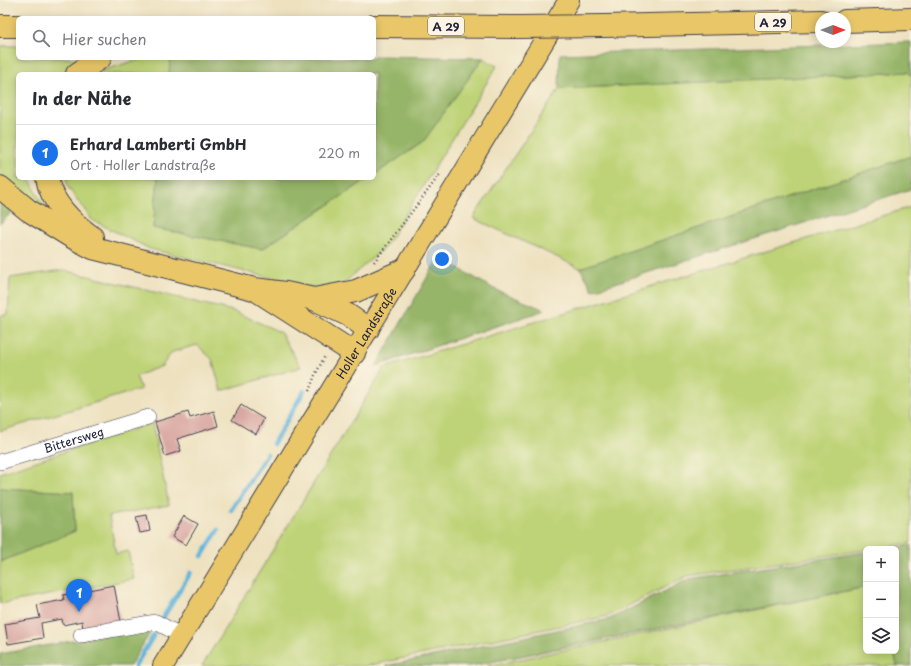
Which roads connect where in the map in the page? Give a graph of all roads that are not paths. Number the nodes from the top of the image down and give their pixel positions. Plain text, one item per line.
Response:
1 (569, 0) edge
2 (911, 19) edge
3 (815, 21) edge
4 (851, 21) edge
5 (0, 26) edge
6 (16, 26) edge
7 (376, 26) edge
8 (96, 60) edge
9 (80, 72) edge
10 (47, 180) edge
11 (0, 187) edge
12 (117, 254) junction
13 (404, 270) junction
14 (254, 290) junction
15 (314, 300) junction
16 (368, 329) junction
17 (354, 352) junction
18 (148, 417) dead end
19 (0, 462) edge
20 (81, 635) dead end
21 (182, 636) junction
22 (163, 666) edge

1 - 13 main road, Holler Landstraße
2 - 4 highway
3 - 7 highway, A 29, bridge
5 - 6 highway
8 - 9 highway
10 - 12 highway
11 - 12 highway
12 - 14 highway
13 - 15 highway
13 - 16 main road, Holler Landstraße
14 - 15 highway
14 - 17 highway
15 - 16 highway
16 - 17 main road, Holler Landstraße
17 - 21 main road, Holler Landstraße
18 - 19 street, Bittersweg
20 - 21 street
21 - 22 main road, Holler Landstraße

